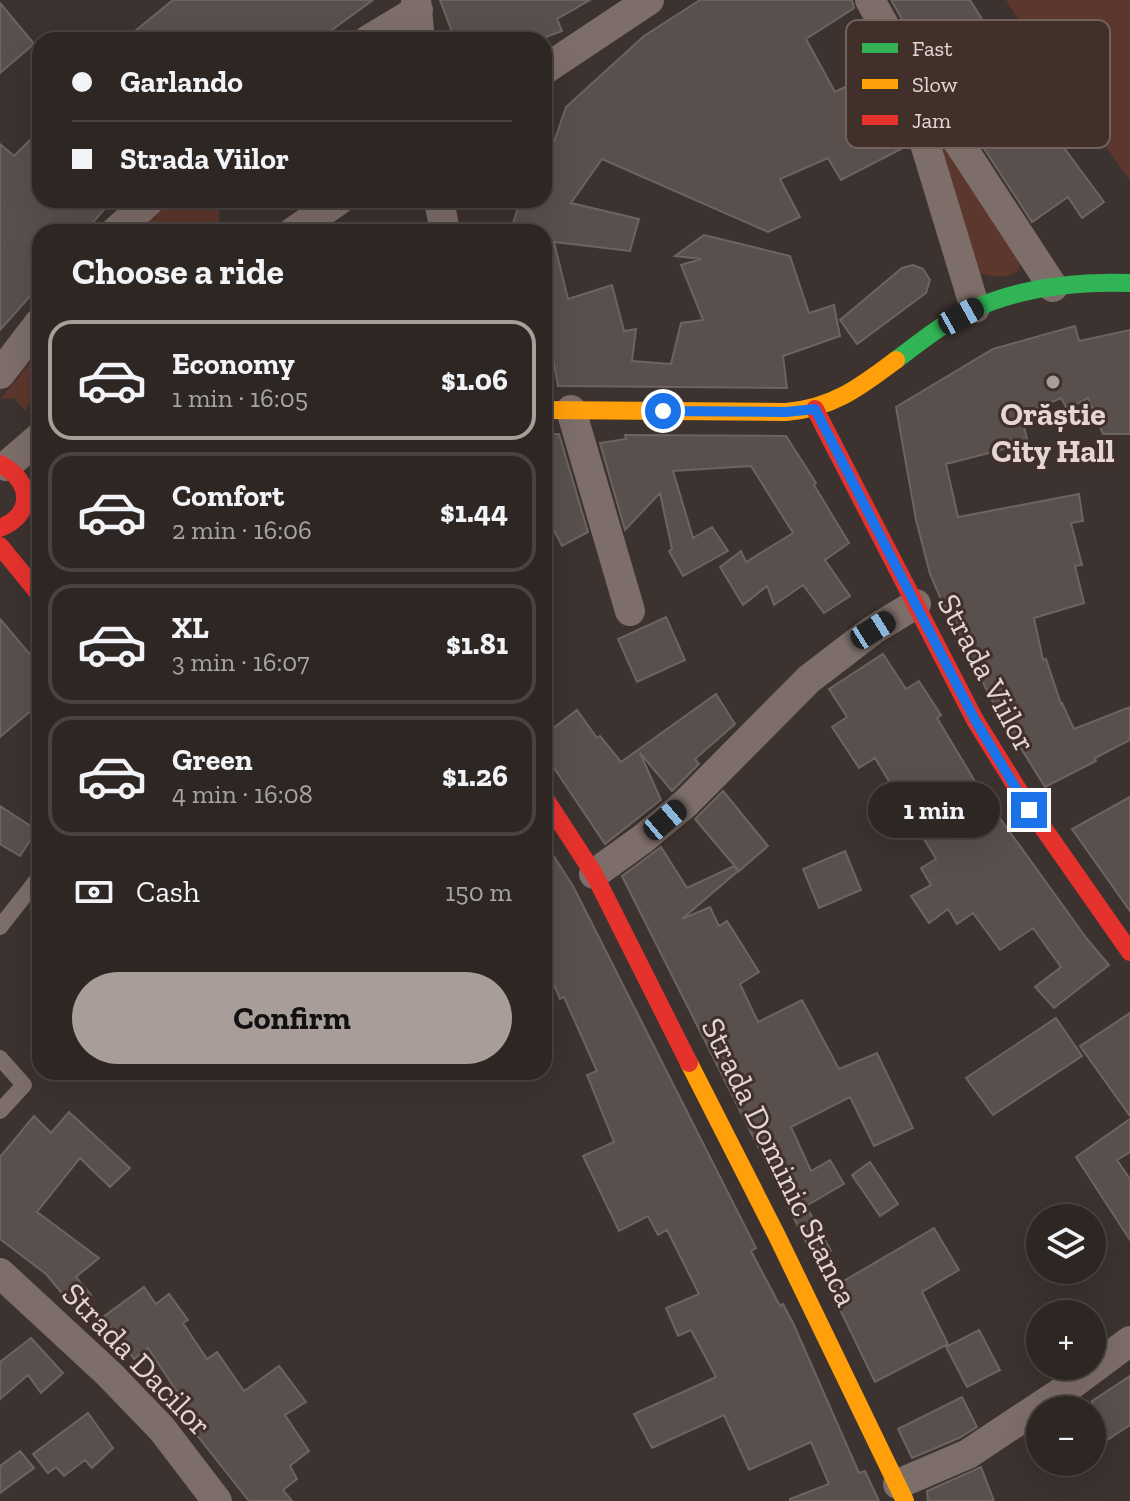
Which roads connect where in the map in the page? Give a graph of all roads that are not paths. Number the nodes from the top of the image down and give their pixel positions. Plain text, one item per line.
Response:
1 (649, 0) edge
2 (870, 0) edge
3 (417, 5) edge
4 (881, 20) edge
5 (379, 32) edge
6 (419, 32) edge
7 (552, 65) edge
8 (926, 148) edge
9 (962, 148) edge
10 (141, 208) edge
11 (328, 208) edge
12 (124, 224) edge
13 (304, 224) edge
14 (1130, 283) edge
15 (1053, 287) junction
16 (975, 308) junction
17 (32, 332) edge
18 (0, 374) edge
19 (815, 409) junction
20 (558, 410) edge
21 (32, 443) edge
22 (3, 465) edge
23 (19, 517) junction
24 (0, 528) edge
25 (32, 532) edge
26 (0, 546) edge
27 (32, 585) edge
28 (916, 604) junction
29 (630, 611) dead end
30 (552, 809) edge
31 (594, 874) junction
32 (32, 886) edge
33 (0, 927) edge
34 (1130, 952) edge
35 (0, 1058) edge
36 (0, 1111) edge
37 (0, 1273) edge
38 (1130, 1341) edge
39 (902, 1493) edge
40 (217, 1501) edge

1 - 7 street
2 - 4 street
3 - 5 street
3 - 6 street
8 - 16 street
9 - 15 street
10 - 12 street
11 - 13 street
14 - 15 street
15 - 16 street
16 - 19 street
17 - 18 street
19 - 20 street
19 - 28 street, Strada Viilor
20 - 29 street
21 - 22 street
22 - 23 street
23 - 24 street
23 - 25 street
26 - 27 street
28 - 31 street
28 - 34 street, Strada Viilor
30 - 31 street, Strada Dominic Stanca
31 - 39 street, Strada Dominic Stanca
32 - 33 lane
35 - 36 lane
37 - 40 street, Strada Dacilor
38 - 39 street, Strada Dominic Stanca

